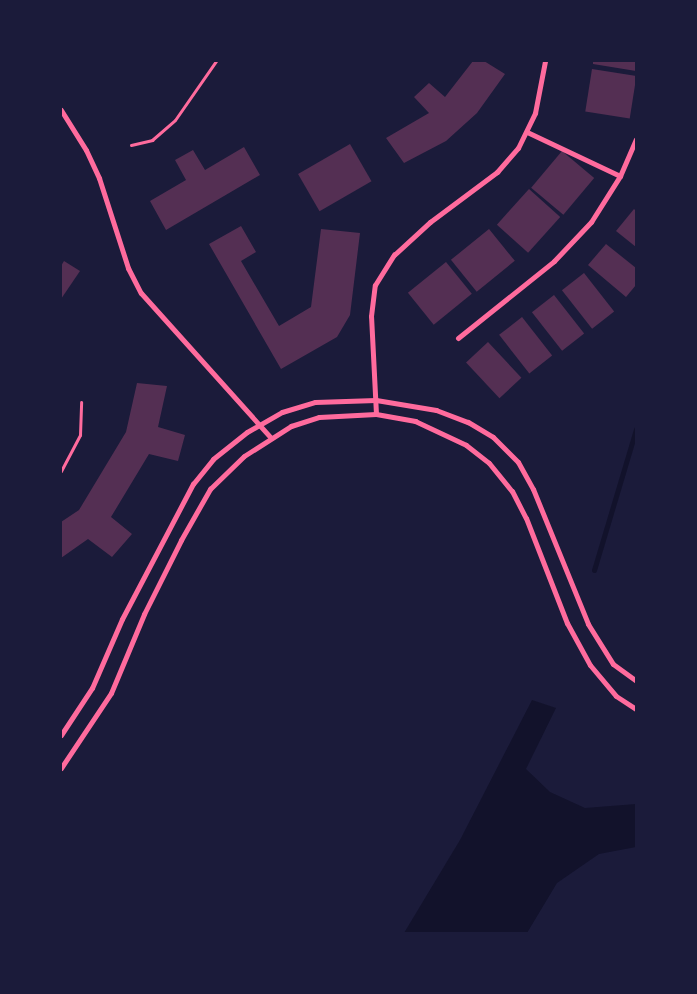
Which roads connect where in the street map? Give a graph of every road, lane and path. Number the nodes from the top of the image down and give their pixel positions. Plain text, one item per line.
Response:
1 (216, 61) edge
2 (545, 61) edge
3 (61, 110) edge
4 (527, 132) junction
5 (636, 139) edge
6 (131, 146) dead end
7 (620, 176) junction
8 (458, 338) dead end
9 (376, 400) junction
10 (82, 402) dead end
11 (376, 414) junction
12 (260, 425) junction
13 (271, 438) junction
14 (61, 471) edge
15 (636, 681) edge
16 (636, 709) edge
17 (61, 734) edge
18 (61, 768) edge

1 - 6 path
2 - 4 street
3 - 12 street
4 - 7 street
4 - 9 street
5 - 7 street
7 - 8 street
9 - 11 street
9 - 12 street
9 - 15 street
10 - 14 path
11 - 13 street
11 - 16 street
12 - 13 street
12 - 17 street
13 - 18 street

